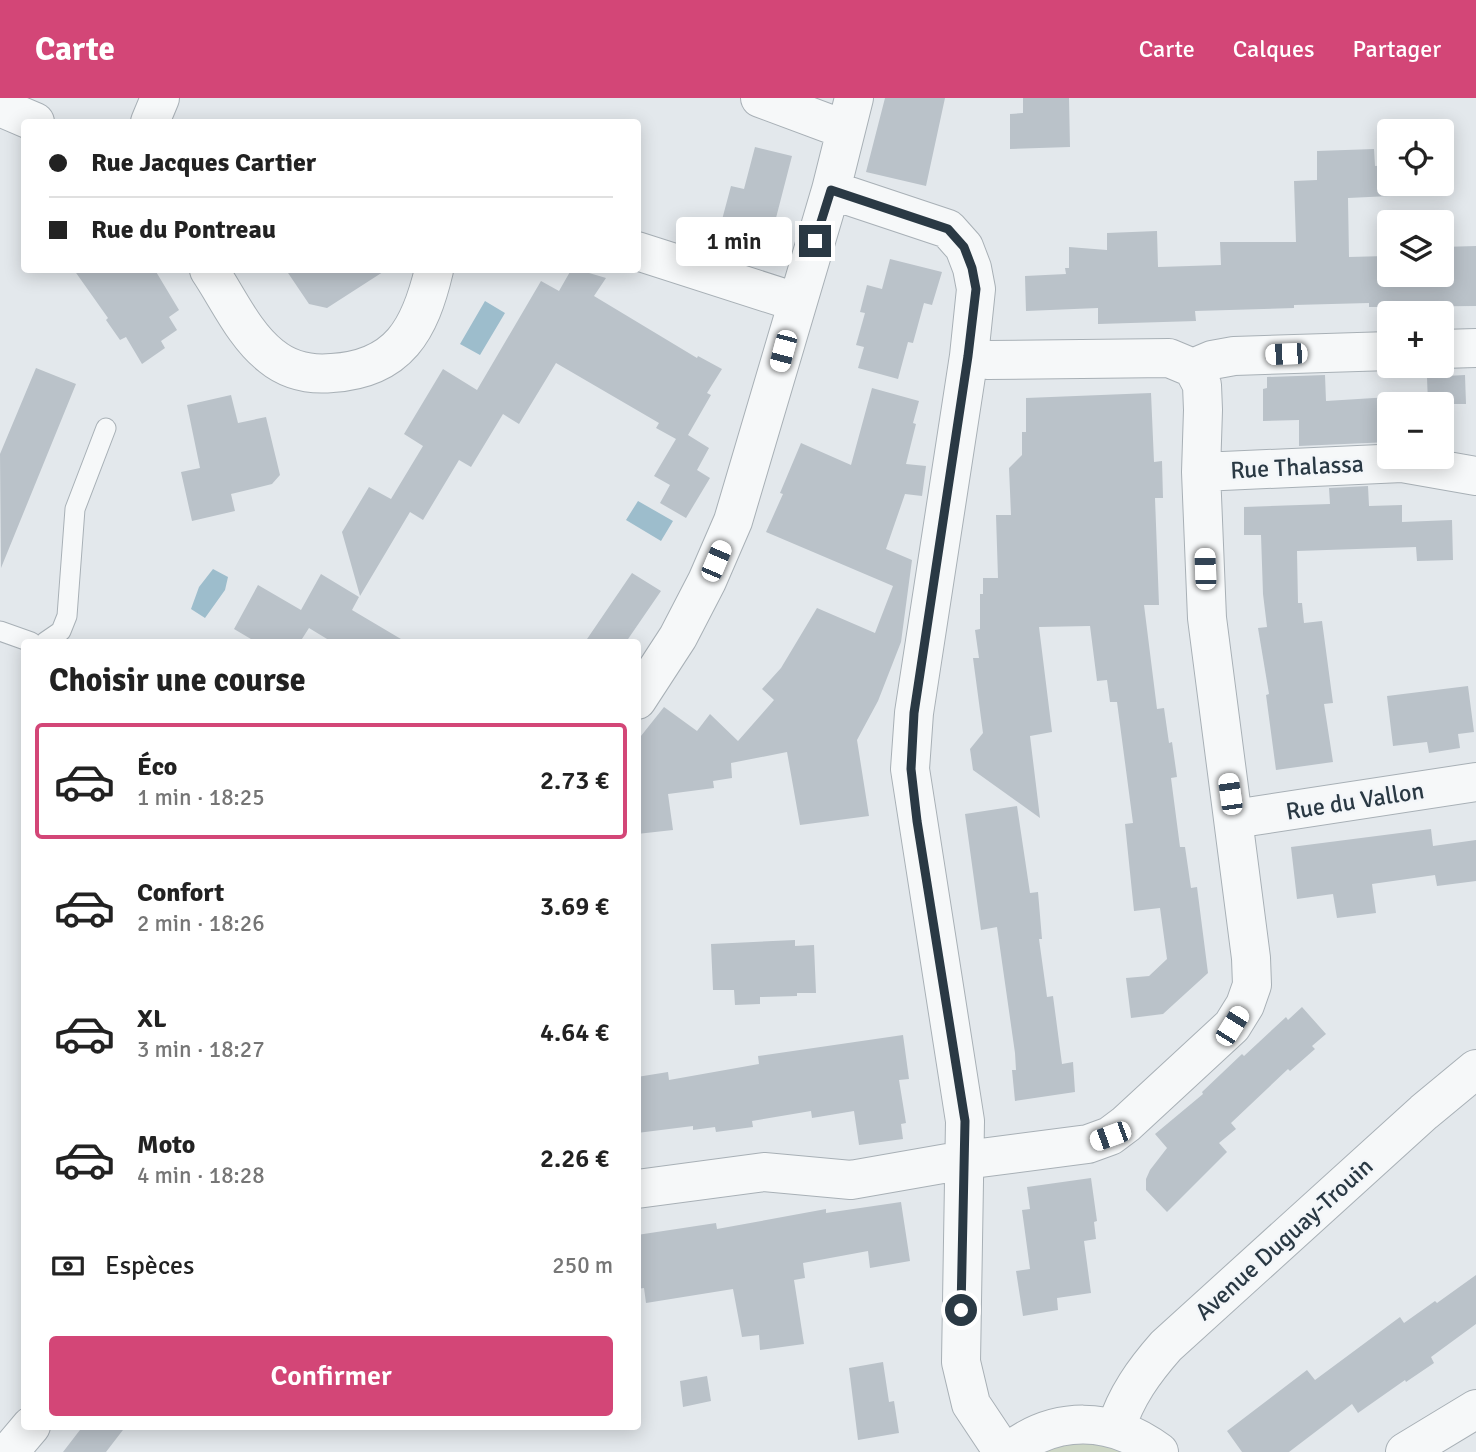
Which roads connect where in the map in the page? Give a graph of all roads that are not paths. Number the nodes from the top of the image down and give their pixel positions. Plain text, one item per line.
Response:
1 (160, 98) edge
2 (760, 98) edge
3 (0, 107) edge
4 (850, 114) edge
5 (28, 119) edge
6 (151, 119) edge
7 (831, 190) junction
8 (641, 252) edge
9 (211, 273) edge
10 (433, 273) edge
11 (796, 302) junction
12 (1476, 348) edge
13 (1454, 349) edge
14 (1377, 351) edge
15 (968, 356) junction
16 (1193, 368) junction
17 (106, 428) dead end
18 (1201, 472) junction
19 (1476, 476) edge
20 (0, 631) edge
21 (23, 639) edge
22 (49, 639) edge
23 (641, 694) edge
24 (1476, 782) edge
25 (1234, 820) junction
26 (1476, 1069) edge
27 (965, 1160) junction
28 (641, 1188) edge
29 (1476, 1409) edge
30 (1116, 1429) junction
31 (28, 1430) edge
32 (9, 1452) edge
33 (1003, 1452) edge
34 (1008, 1452) edge
35 (1159, 1452) edge
36 (1405, 1452) edge

1 - 6 street
2 - 4 street
3 - 5 street
4 - 7 street
7 - 11 street
7 - 15 street
8 - 11 street
9 - 10 street
11 - 23 street
12 - 13 street
14 - 16 street
15 - 16 street
15 - 27 street
16 - 18 street
17 - 22 lane
18 - 19 street, Rue Thalassa
18 - 25 street
20 - 21 lane
24 - 25 street, Rue du Vallon
25 - 27 street
26 - 30 street, Avenue Duguay-Trouin
27 - 28 street
27 - 33 street
29 - 36 street
30 - 34 street
30 - 35 street
31 - 32 street

